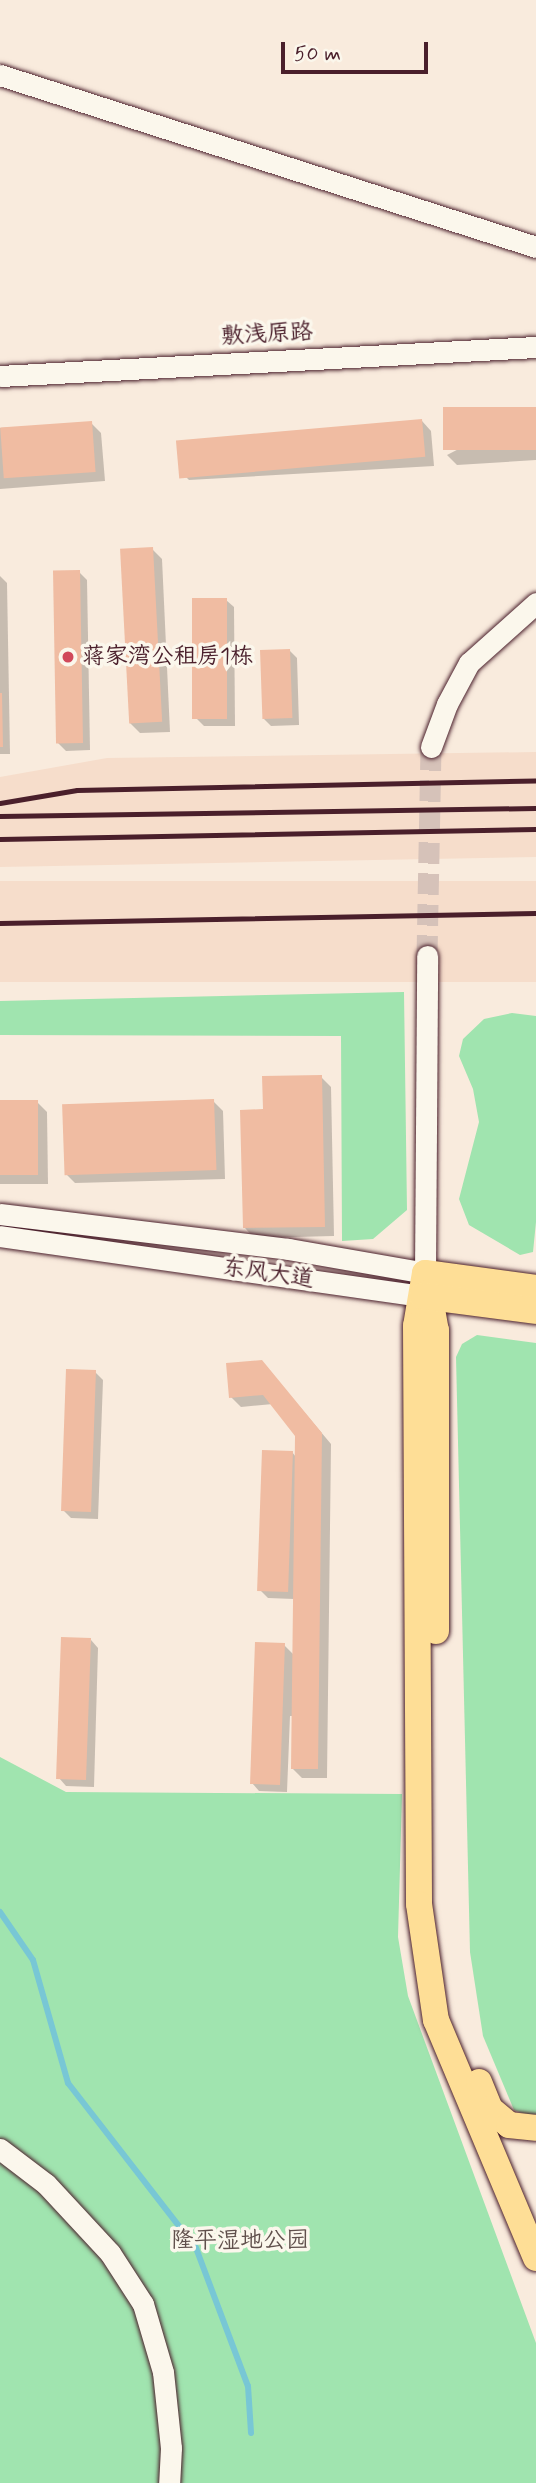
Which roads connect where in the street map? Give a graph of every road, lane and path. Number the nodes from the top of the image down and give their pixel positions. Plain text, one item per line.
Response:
1 (0, 75) edge
2 (536, 247) edge
3 (536, 347) edge
4 (0, 376) edge
5 (536, 603) edge
6 (431, 747) tunnel mouth
7 (427, 956) tunnel mouth
8 (0, 1214) edge
9 (0, 1236) edge
10 (536, 1288) edge
11 (426, 1289) junction
12 (536, 1311) edge
13 (536, 2128) edge
14 (0, 2150) edge
15 (536, 2258) edge
16 (169, 2483) edge

1 - 2 street
3 - 4 street, 敷浅原路
5 - 6 street
7 - 11 street
8 - 11 street, 东风大道
9 - 11 street, 东风大道
10 - 11 main road
11 - 12 main road, 东风大道
11 - 13 main road
11 - 15 main road
14 - 16 street

